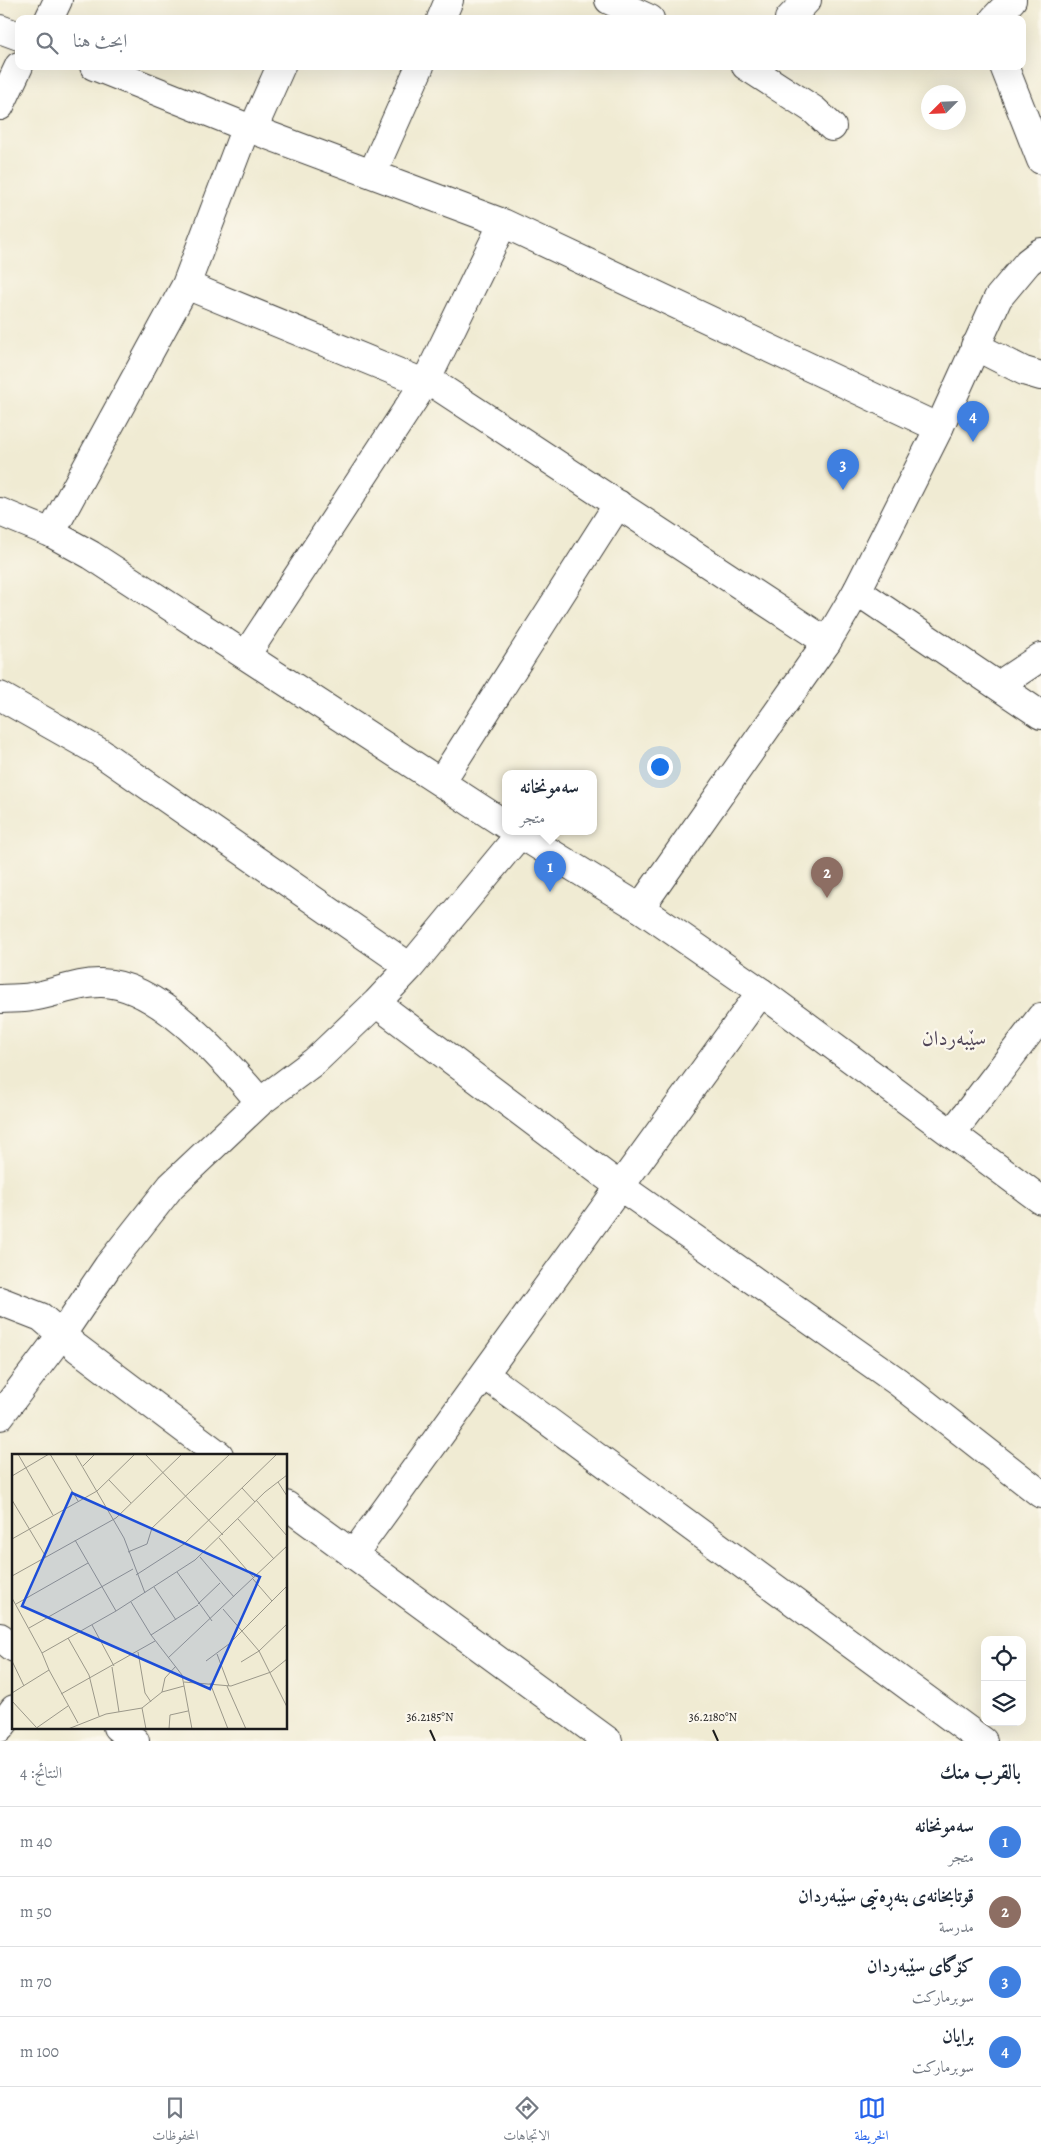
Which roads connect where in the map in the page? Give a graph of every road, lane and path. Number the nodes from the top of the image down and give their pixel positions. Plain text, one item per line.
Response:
1 (58, 0) edge
2 (449, 0) edge
3 (609, 0) edge
4 (808, 0) edge
5 (986, 0) edge
6 (1012, 0) edge
7 (51, 15) edge
8 (443, 15) edge
9 (641, 15) edge
10 (793, 15) edge
11 (991, 15) edge
12 (996, 15) edge
13 (0, 29) edge
14 (15, 35) edge
15 (17, 70) edge
16 (104, 70) edge
17 (279, 70) edge
18 (418, 70) edge
19 (752, 70) edge
20 (1006, 70) edge
21 (0, 106) edge
22 (832, 127) dead end
23 (250, 128) junction
24 (1041, 160) edge
25 (372, 174) junction
26 (503, 223) junction
27 (1041, 252) edge
28 (186, 284) junction
29 (975, 346) junction
30 (1041, 376) edge
31 (425, 381) junction
32 (939, 428) junction
33 (618, 504) junction
34 (0, 512) edge
35 (50, 533) junction
36 (857, 591) junction
37 (827, 642) junction
38 (246, 655) junction
39 (1041, 657) edge
40 (999, 685) junction
41 (0, 696) edge
42 (1041, 715) edge
43 (441, 782) junction
44 (502, 822) edge
45 (510, 835) edge
46 (522, 835) edge
47 (640, 908) junction
48 (410, 967) junction
49 (761, 992) junction
50 (0, 999) edge
51 (376, 1003) junction
52 (1041, 1017) edge
53 (260, 1102) junction
54 (952, 1133) junction
55 (618, 1185) junction
56 (1041, 1200) edge
57 (0, 1301) edge
58 (62, 1334) junction
59 (485, 1375) junction
60 (0, 1416) edge
61 (218, 1454) edge
62 (1041, 1494) edge
63 (288, 1507) edge
64 (352, 1555) junction
65 (0, 1637) edge
66 (12, 1646) edge
67 (12, 1712) edge
68 (0, 1728) edge
69 (118, 1728) edge
70 (575, 1731) edge
71 (135, 1741) edge
72 (608, 1741) edge
73 (983, 1741) edge

1 - 7 street
2 - 8 street
3 - 9 street
4 - 10 street
5 - 11 street
6 - 12 street
13 - 14 street
15 - 21 street
16 - 23 street
17 - 23 street
18 - 25 street
19 - 22 street
20 - 24 street
23 - 25 street
23 - 28 street
25 - 26 street
26 - 31 street
26 - 32 street
27 - 29 street
28 - 31 street
28 - 35 street
29 - 30 street
29 - 32 street
31 - 33 street
31 - 38 street
32 - 36 street
33 - 37 street
33 - 43 street
34 - 35 street
35 - 38 street
36 - 37 street
36 - 40 street
37 - 47 street
38 - 43 street
39 - 40 street
40 - 42 street
41 - 48 street
43 - 44 street
45 - 48 street
46 - 47 street
47 - 49 street
48 - 51 street
49 - 54 street
49 - 55 street
50 - 53 street
51 - 53 street
51 - 55 street
52 - 54 street
53 - 58 street
54 - 56 street
55 - 59 street
55 - 62 street
57 - 58 street
58 - 60 street
58 - 61 street
59 - 64 street
59 - 73 street
63 - 64 street
64 - 70 street
65 - 66 street
67 - 68 street
69 - 71 street
70 - 72 street

